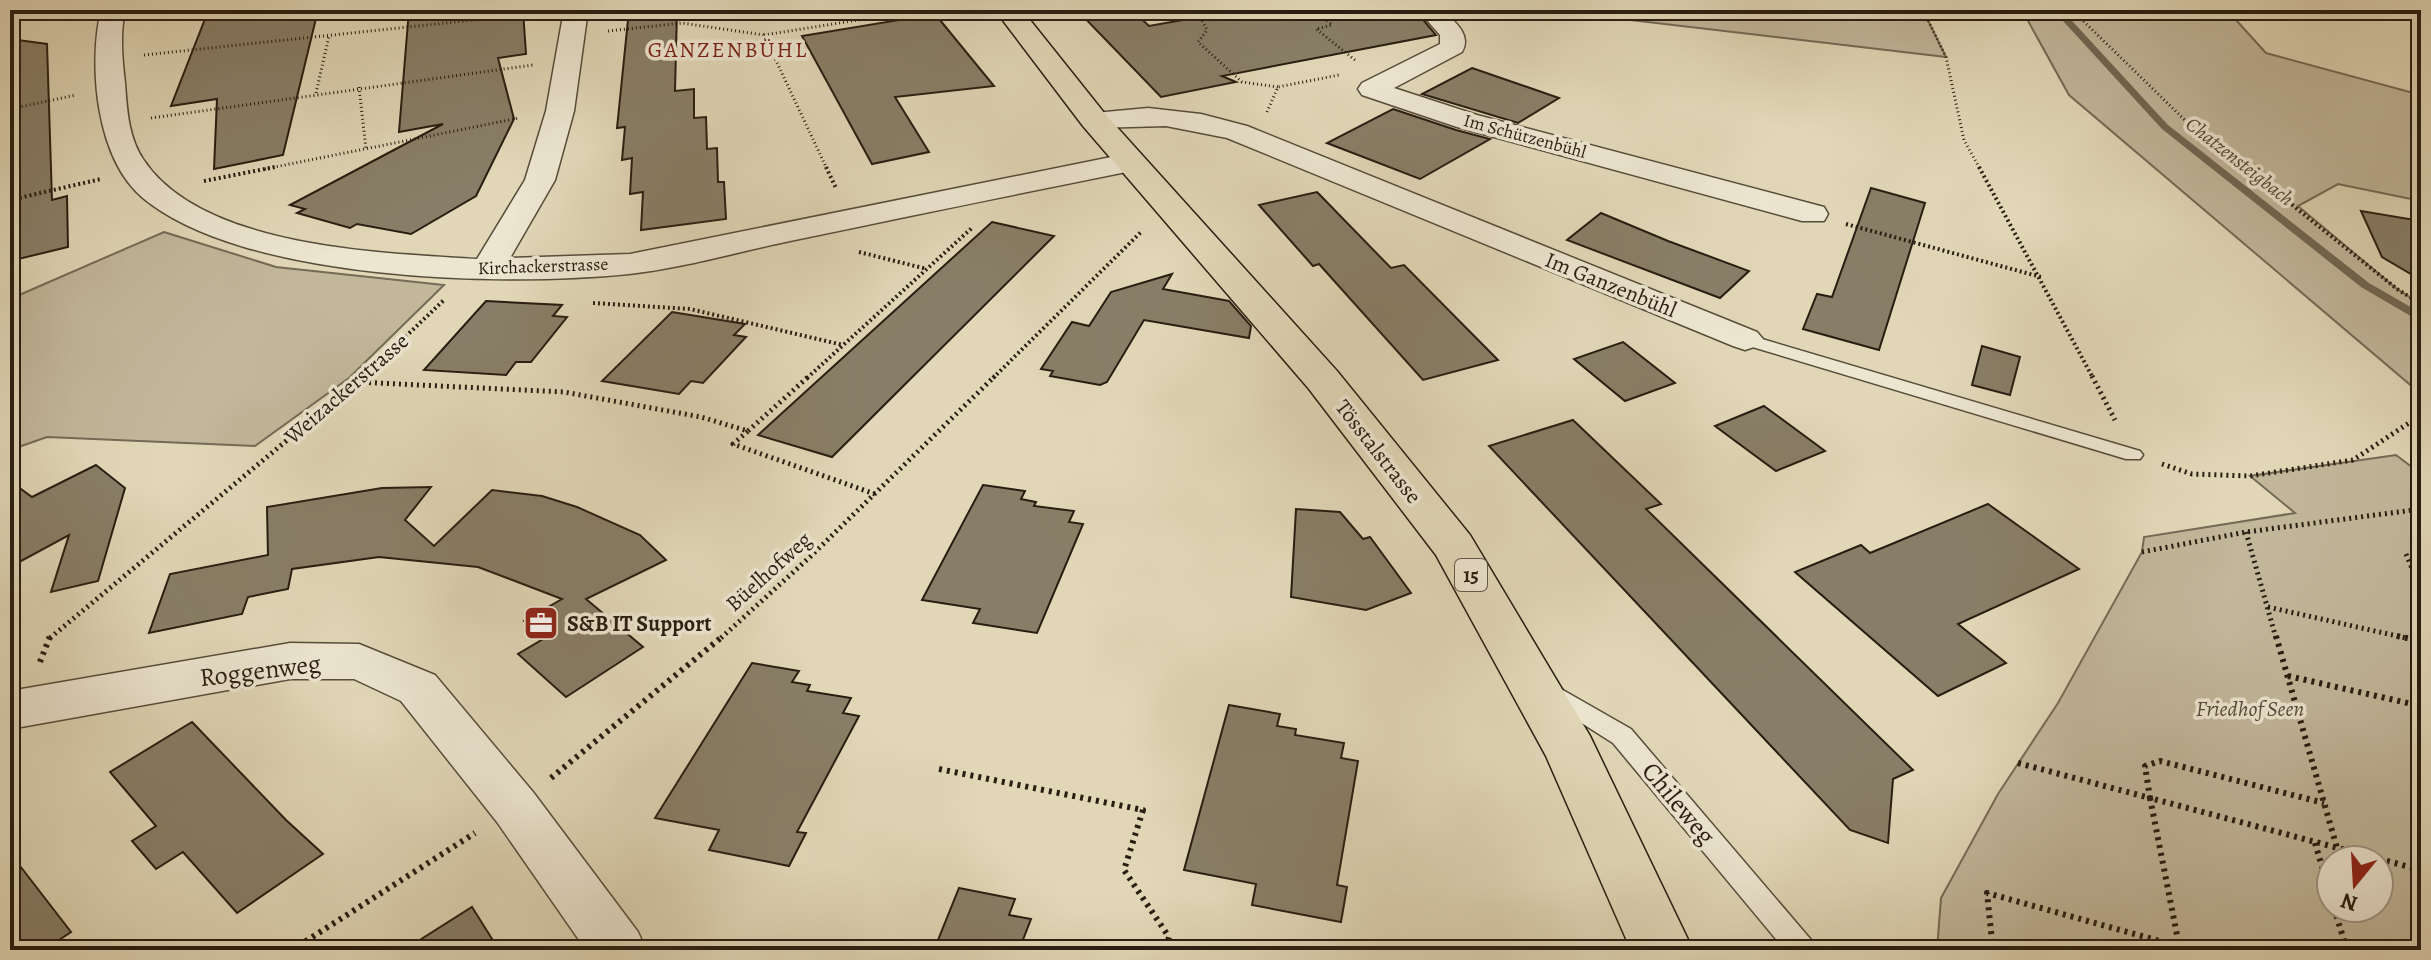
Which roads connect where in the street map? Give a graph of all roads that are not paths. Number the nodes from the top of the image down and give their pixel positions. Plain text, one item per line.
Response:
1 (113, 10) edge
2 (1008, 10) edge
3 (1430, 10) edge
4 (567, 29) edge
5 (1094, 120) junction
6 (1131, 162) junction
7 (1813, 214) road end
8 (487, 269) junction
9 (1745, 339) joint
10 (2133, 455) road end
11 (1533, 682) junction
12 (16, 709) edge
13 (618, 950) edge
14 (1662, 950) edge
15 (1802, 950) edge

1 - 8 street, Kirchackerstrasse
2 - 5 main road, Tösstalstrasse / 15
3 - 7 street, Im Schützenbühl
4 - 8 street
5 - 6 main road, Tösstalstrasse / 15
5 - 9 street, Im Ganzenbühl
6 - 8 street, Kirchackerstrasse
6 - 11 main road, Tösstalstrasse / 15
9 - 10 lane, Im Ganzenbühl
11 - 14 main road, Tösstalstrasse / 15
11 - 15 lane, Chileweg
12 - 13 street, Roggenweg

